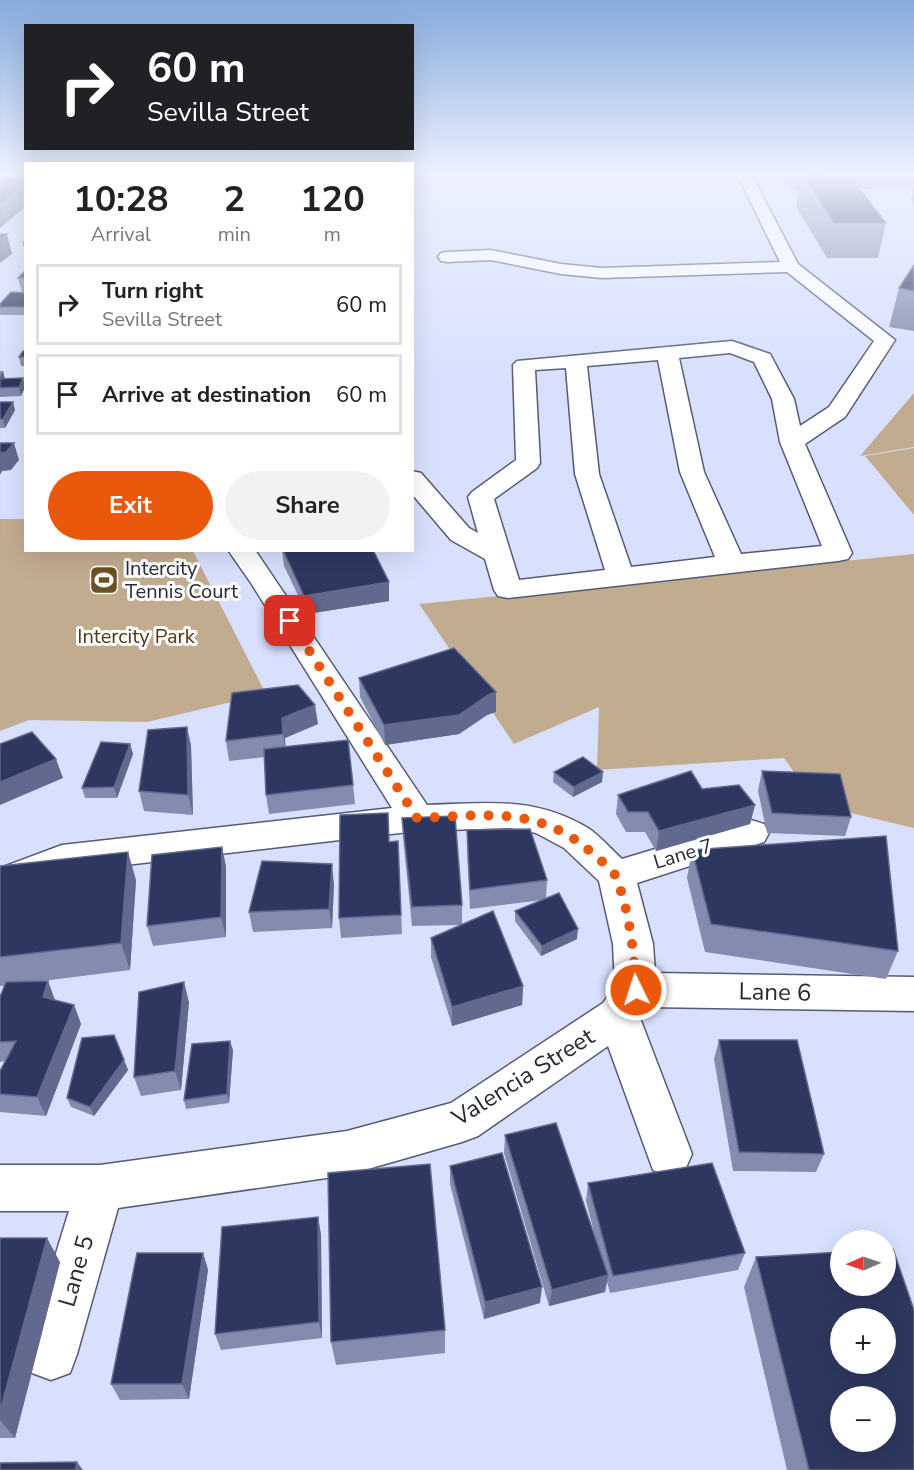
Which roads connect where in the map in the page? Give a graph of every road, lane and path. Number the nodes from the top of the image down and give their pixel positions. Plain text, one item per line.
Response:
1 (777, 241) edge
2 (447, 257) dead end
3 (791, 267) junction
4 (667, 352) junction
5 (576, 360) junction
6 (783, 399) junction
7 (837, 412) junction
8 (792, 442) junction
9 (414, 480) edge
10 (481, 497) junction
11 (433, 502) junction
12 (242, 552) edge
13 (498, 555) junction
14 (731, 562) junction
15 (621, 578) junction
16 (417, 818) junction
17 (751, 833) dead end
18 (616, 874) junction
19 (0, 884) edge
20 (914, 994) edge
21 (627, 1003) junction
22 (669, 1154) dead end
23 (0, 1188) edge
24 (100, 1188) junction
25 (51, 1354) dead end

1 - 3 street
2 - 3 street
3 - 7 street
4 - 5 street
4 - 6 street
4 - 14 street
5 - 10 street
5 - 15 street
6 - 7 street
6 - 8 street
7 - 8 street
8 - 14 street
9 - 11 street
10 - 11 street
10 - 13 street
11 - 13 street
12 - 16 street
13 - 15 street
14 - 15 street
16 - 18 street
16 - 19 street
17 - 18 street, Lane 7
18 - 21 street
20 - 21 street, Lane 6
21 - 22 street
21 - 24 street, Valencia Street
23 - 24 street, Valencia Street
24 - 25 street, Lane 5

